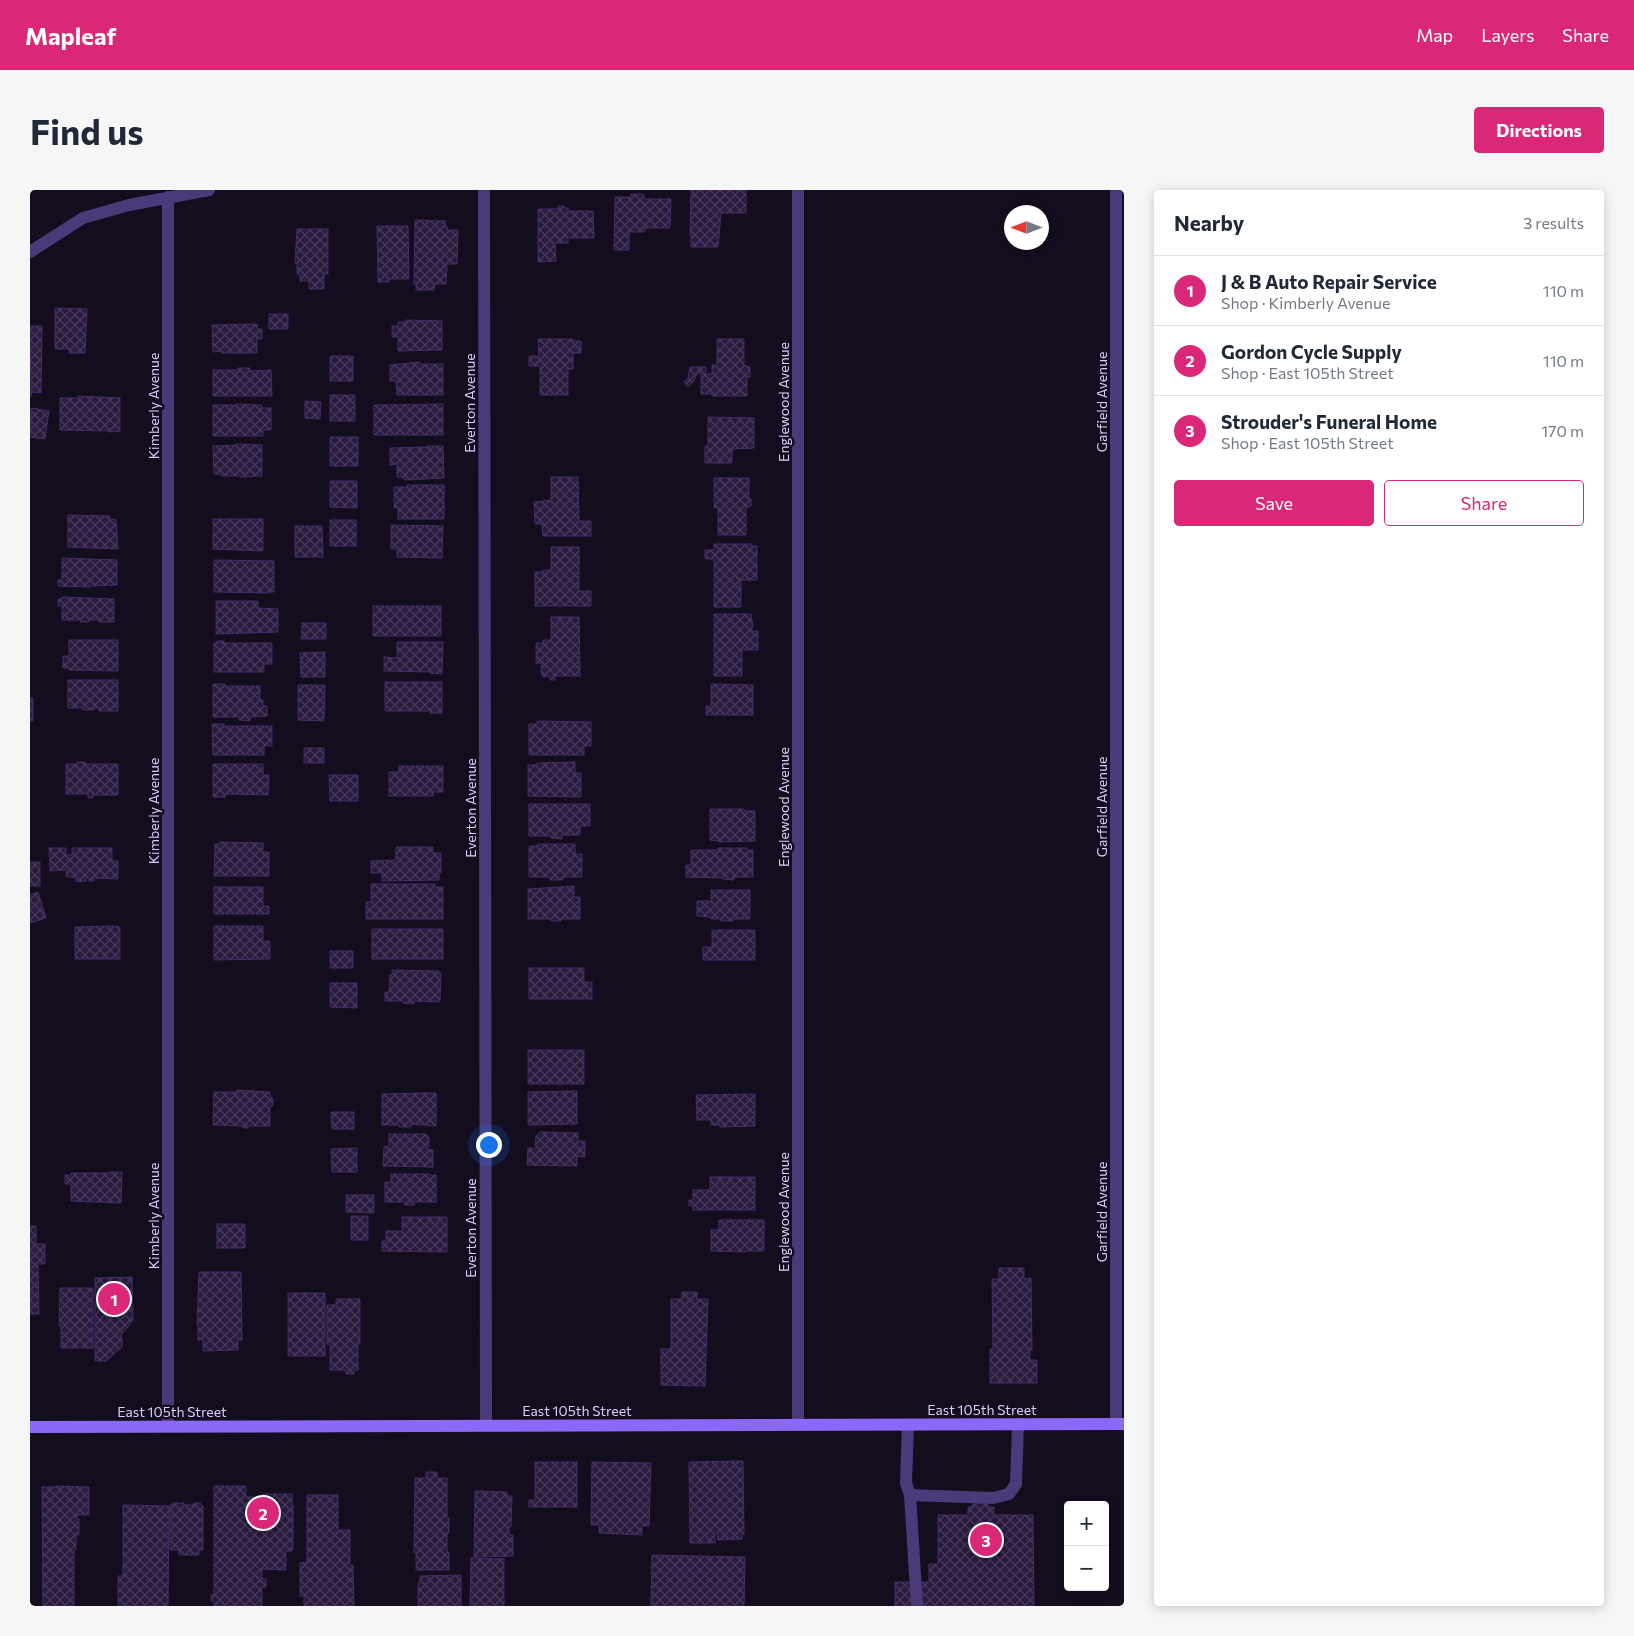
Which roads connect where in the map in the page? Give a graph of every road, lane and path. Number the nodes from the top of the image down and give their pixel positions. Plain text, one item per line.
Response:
1 (209, 190) edge
2 (484, 190) edge
3 (798, 190) edge
4 (1116, 190) edge
5 (168, 196) junction
6 (30, 252) edge
7 (1018, 1424) junction
8 (1120, 1424) edge
9 (486, 1425) junction
10 (798, 1425) junction
11 (908, 1425) junction
12 (168, 1426) junction
13 (30, 1427) edge
14 (910, 1496) junction
15 (917, 1606) edge

1 - 5 street
2 - 9 street, Everton Avenue
3 - 10 street, Englewood Avenue
4 - 8 street, Garfield Avenue
5 - 6 street
5 - 12 street, Kimberly Avenue
7 - 8 main road, East 105th Street
7 - 11 main road, East 105th Street
7 - 14 street
9 - 10 main road, East 105th Street
9 - 12 main road, East 105th Street
10 - 11 main road, East 105th Street
11 - 14 street
12 - 13 main road, East 105th Street
14 - 15 street

